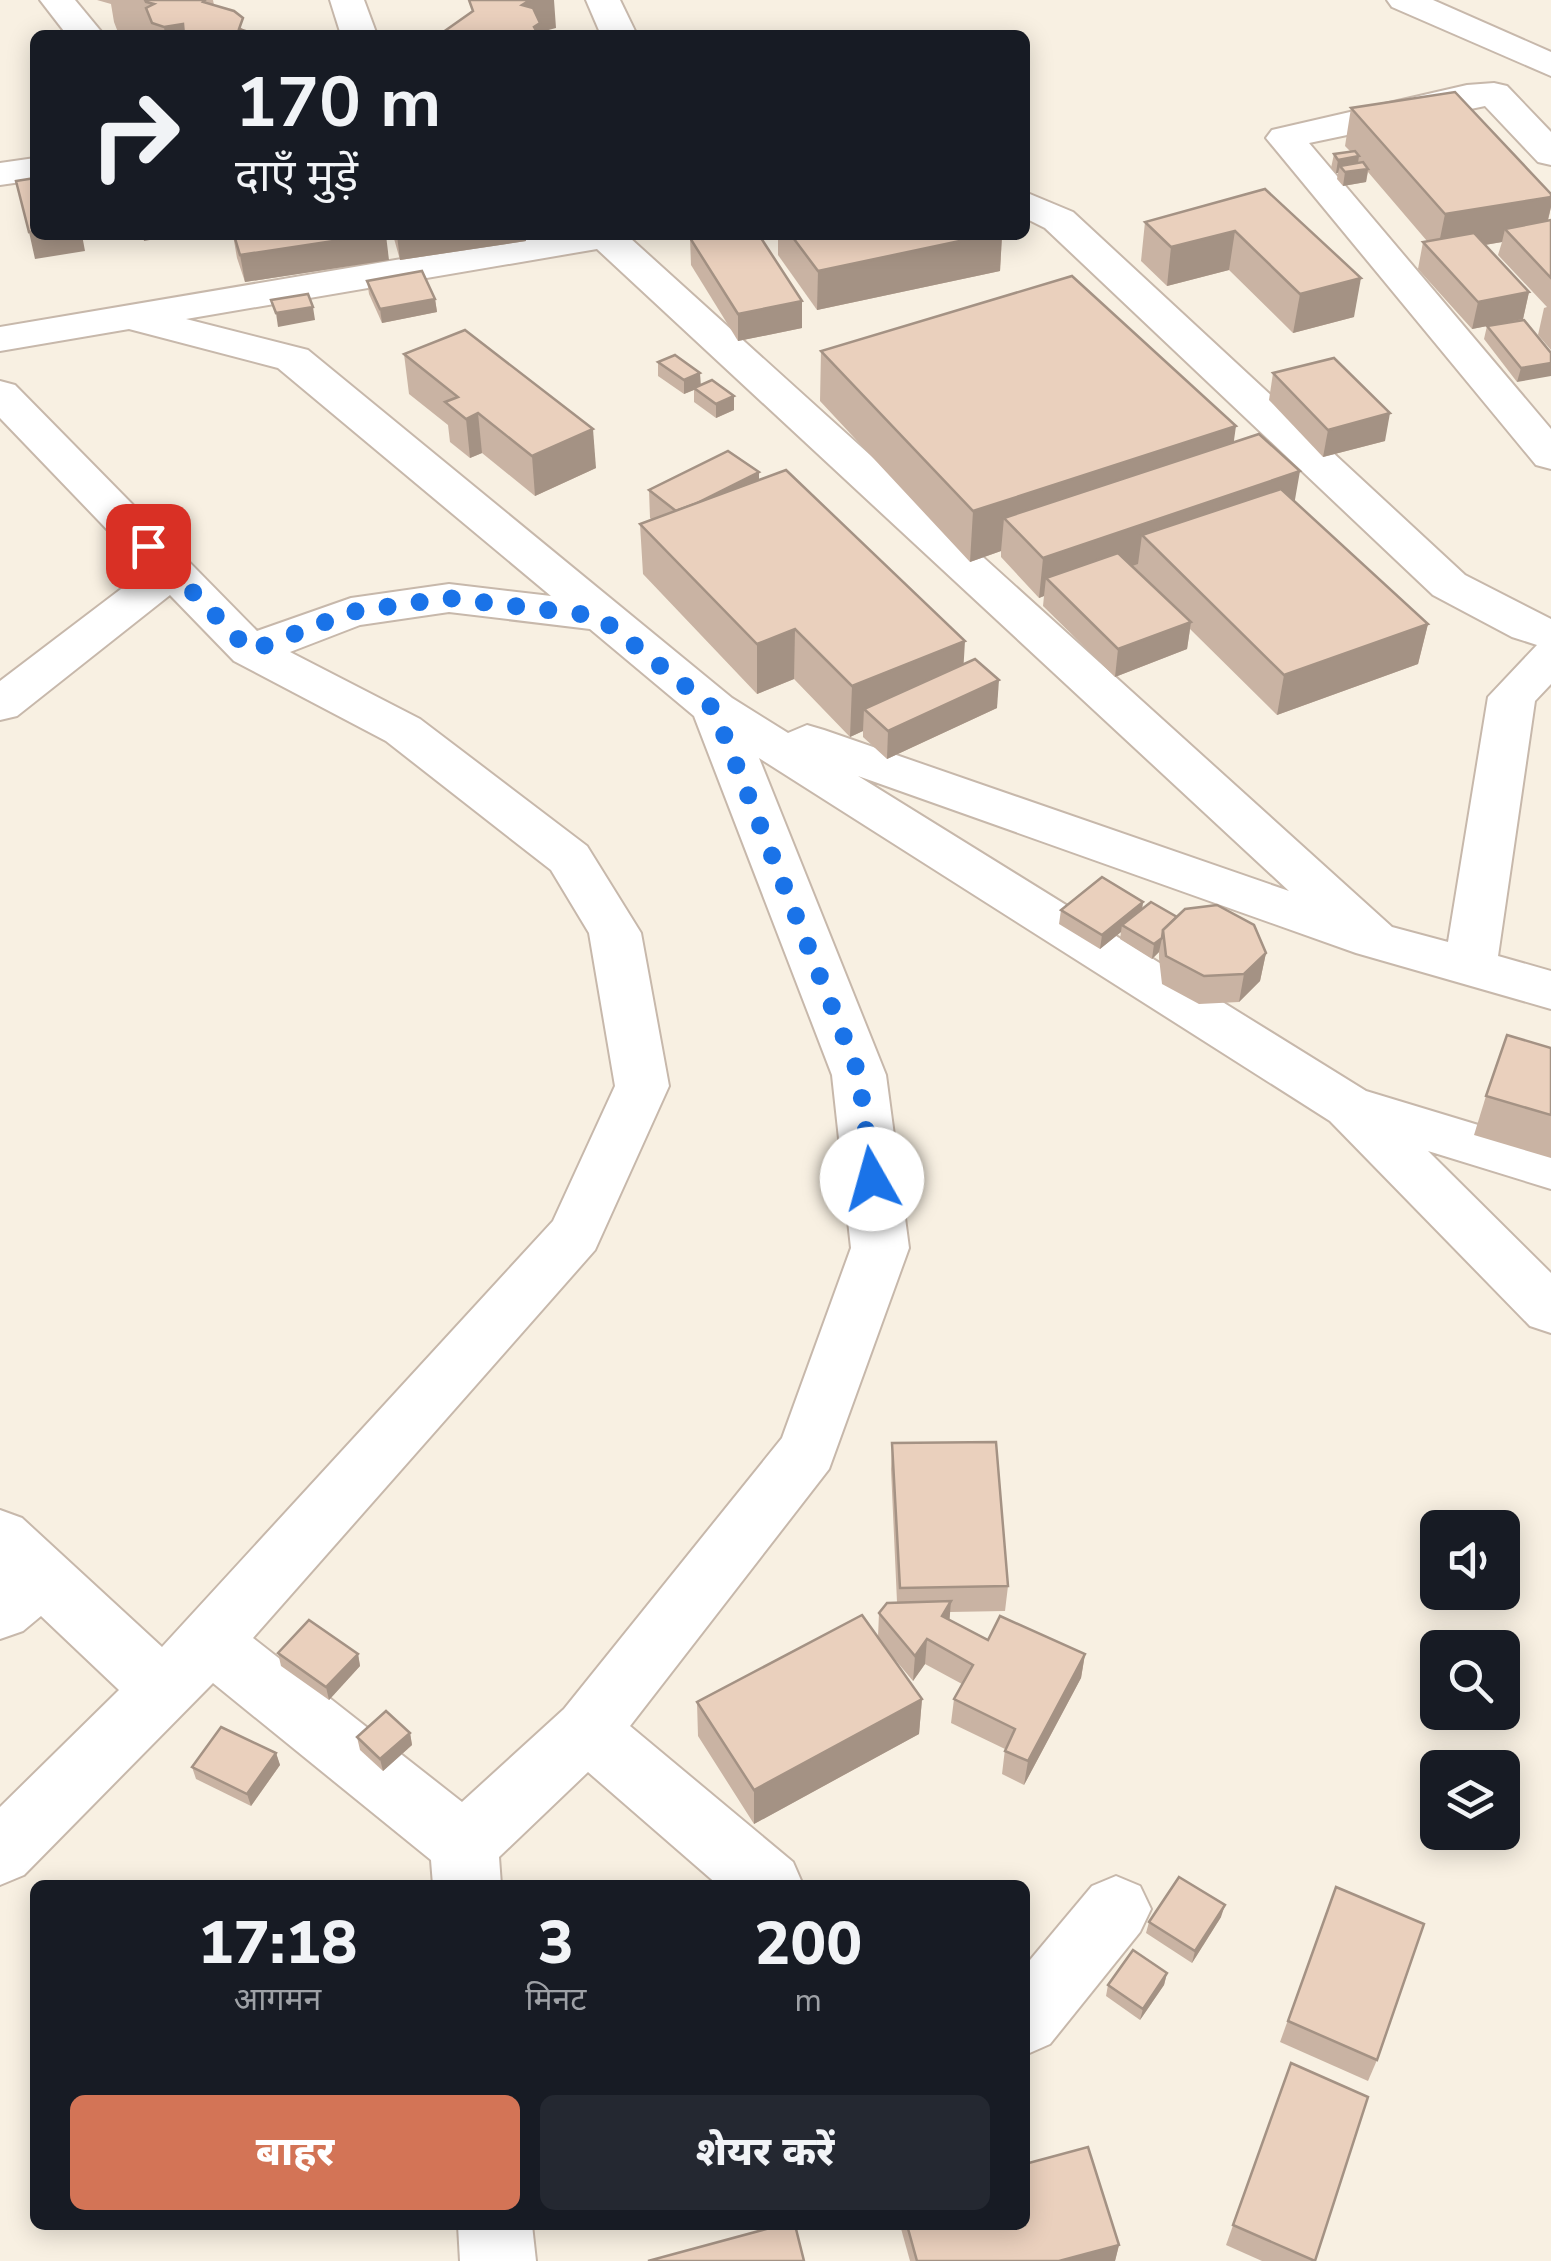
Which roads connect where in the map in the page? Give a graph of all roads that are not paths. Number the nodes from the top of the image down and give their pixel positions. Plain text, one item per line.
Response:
1 (57, 0) edge
2 (347, 0) edge
3 (604, 0) edge
4 (1406, 0) edge
5 (82, 30) edge
6 (357, 30) edge
7 (618, 30) edge
8 (1551, 65) edge
9 (1551, 154) edge
10 (30, 169) edge
11 (0, 174) edge
12 (1030, 206) edge
13 (581, 240) edge
14 (608, 240) edge
15 (129, 317) junction
16 (0, 339) edge
17 (0, 394) edge
18 (1545, 439) edge
19 (172, 571) junction
20 (598, 616) junction
21 (1551, 634) edge
22 (250, 651) junction
23 (1551, 656) edge
24 (0, 704) edge
25 (714, 709) junction
26 (1374, 940) junction
27 (1470, 967) junction
28 (1551, 990) edge
29 (1349, 1107) junction
30 (1551, 1168) edge
31 (1551, 1310) edge
32 (14, 1575) edge
33 (210, 1642) junction
34 (163, 1689) junction
35 (587, 1730) junction
36 (0, 1853) edge
37 (465, 1865) edge
38 (763, 1880) edge
39 (1116, 1908) dead end
40 (1030, 2014) edge
41 (495, 2230) edge
42 (498, 2261) edge

1 - 5 street
2 - 6 street
3 - 7 street
4 - 8 street
9 - 18 street
10 - 11 street
12 - 21 street
13 - 15 street
14 - 26 street
15 - 16 street
15 - 20 street
17 - 19 street
19 - 22 street
19 - 24 street
20 - 22 street
20 - 25 street
22 - 33 street
23 - 27 street
25 - 26 street
25 - 29 street
25 - 35 street
26 - 27 street
27 - 28 street
29 - 30 street
29 - 31 street
32 - 34 street
33 - 34 street
33 - 37 street
34 - 36 street
35 - 37 street
35 - 38 street
39 - 40 street
41 - 42 street

